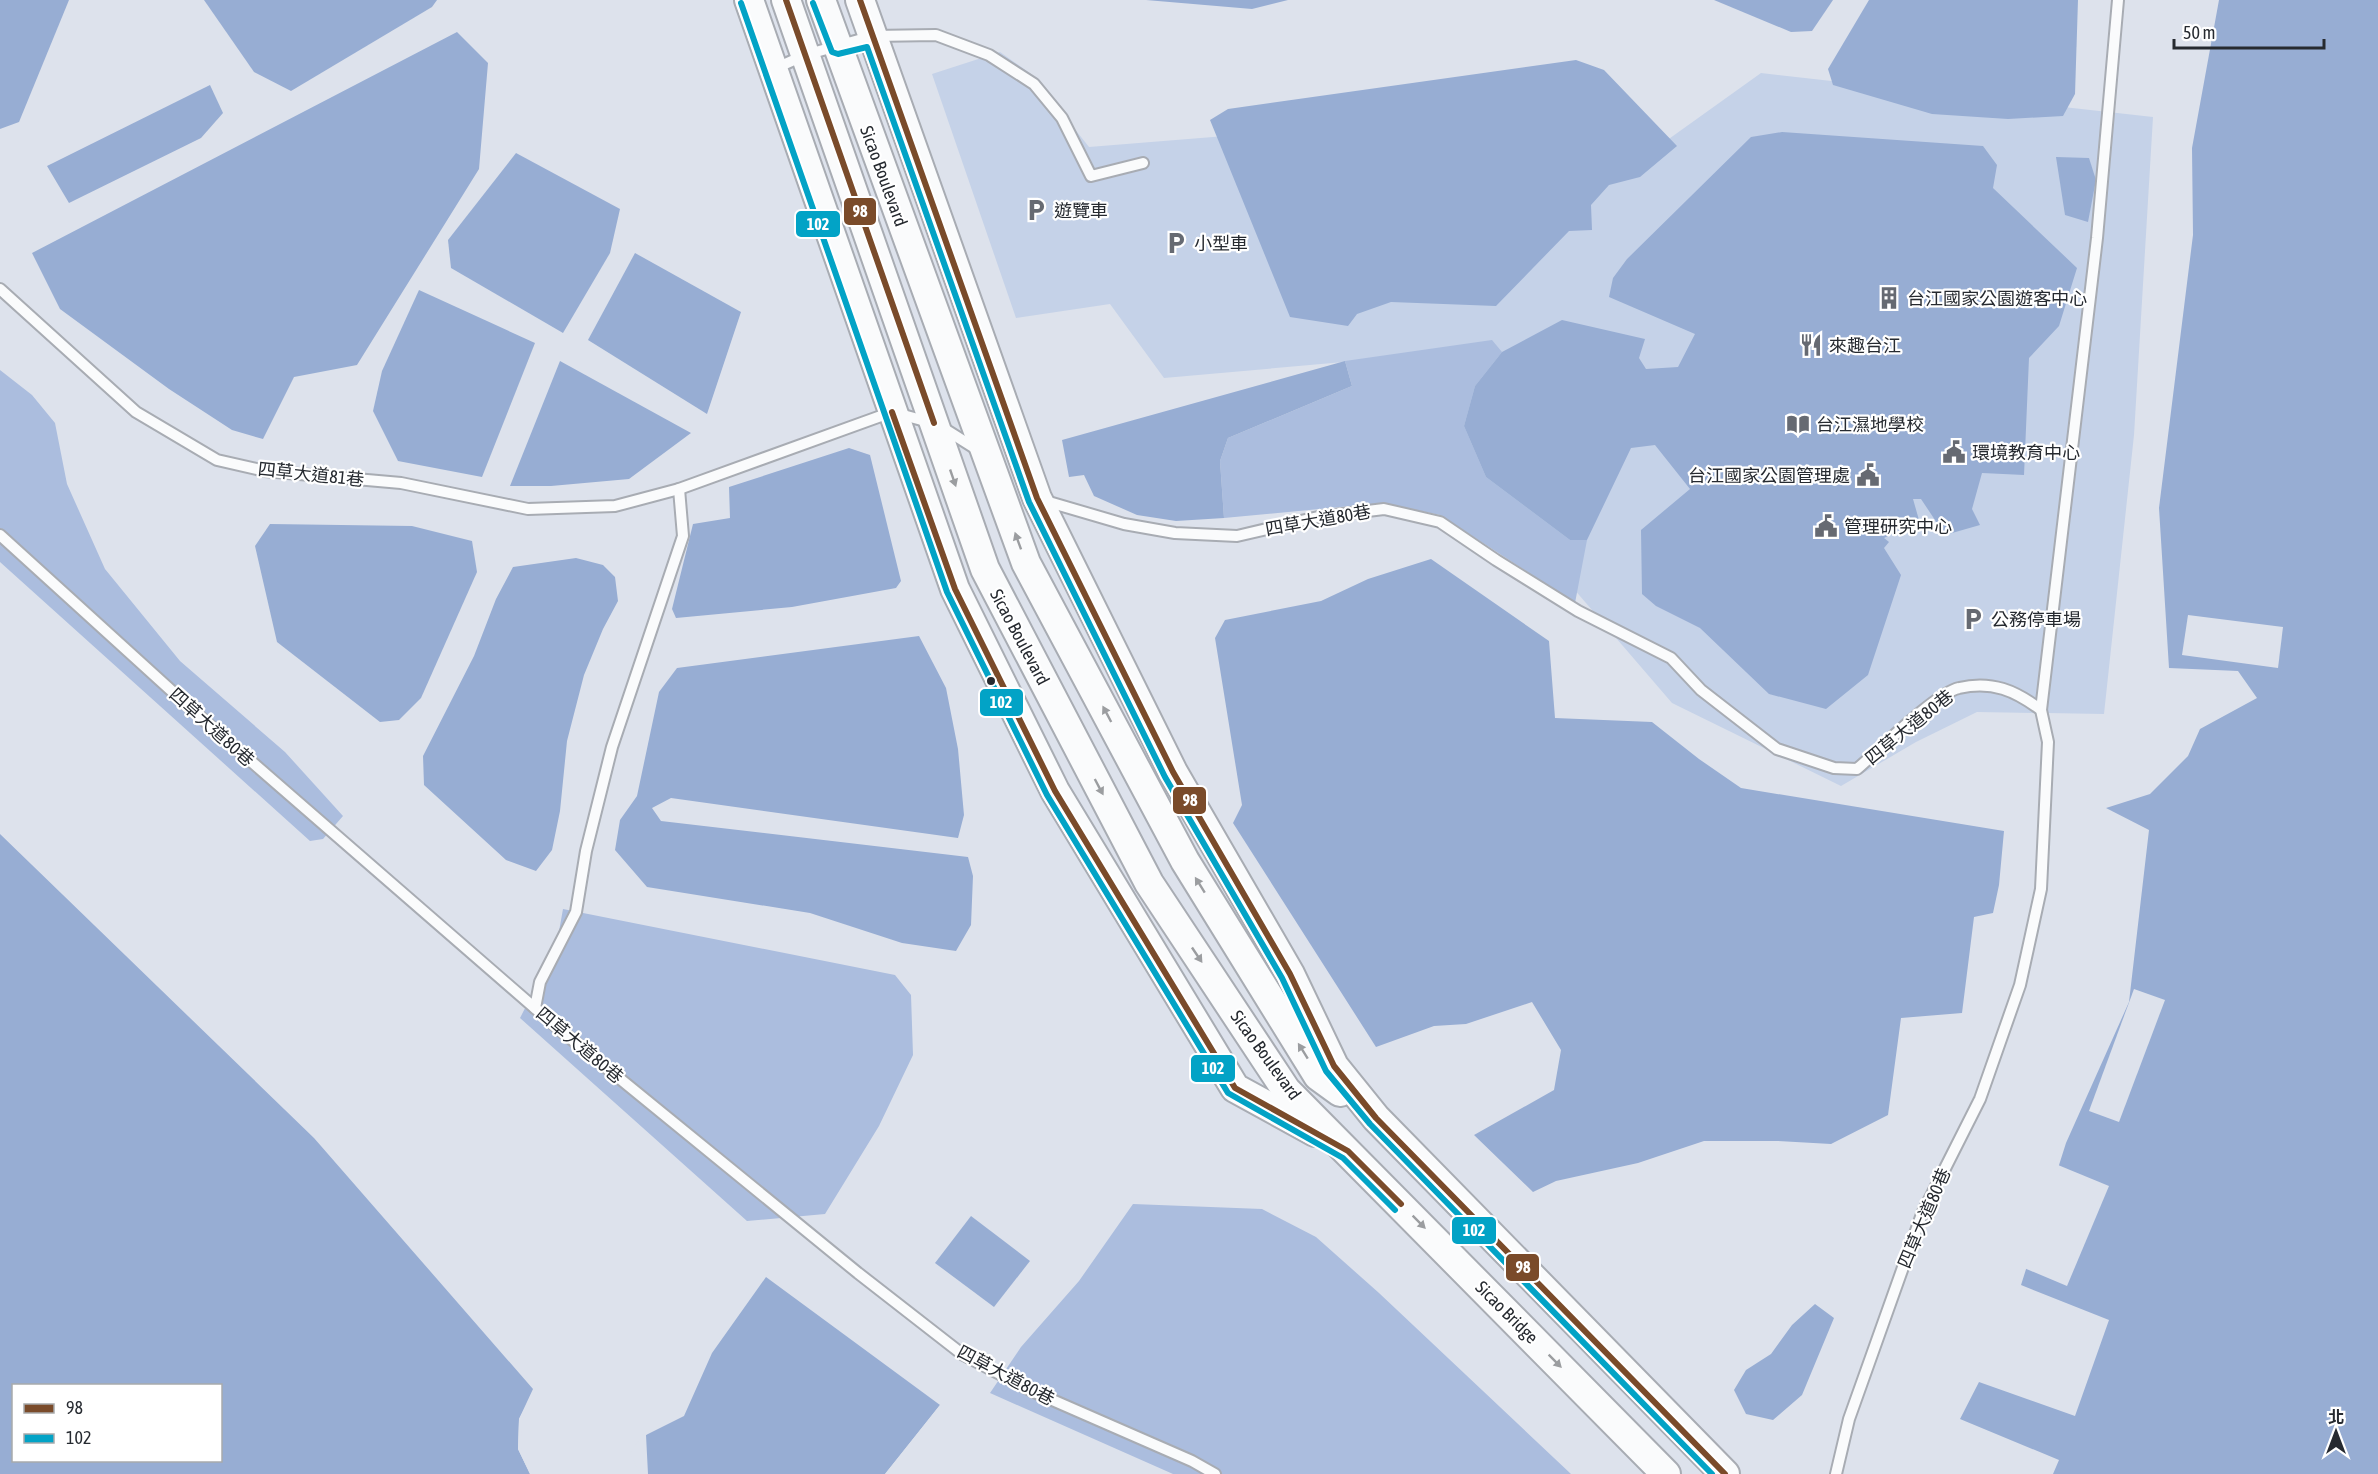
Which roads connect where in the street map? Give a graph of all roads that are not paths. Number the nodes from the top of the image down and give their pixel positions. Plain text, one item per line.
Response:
1 (749, 0) edge
2 (786, 0) edge
3 (820, 0) edge
4 (860, 0) edge
5 (2118, 0) edge
6 (873, 36) junction
7 (837, 45) junction
8 (805, 56) junction
9 (774, 69) junction
10 (1143, 163) dead end
11 (0, 289) edge
12 (892, 412) junction
13 (934, 423) junction
14 (987, 455) junction
15 (679, 489) junction
16 (1037, 498) junction
17 (0, 535) edge
18 (2042, 710) junction
19 (535, 1008) junction
20 (1376, 1118) junction
21 (1348, 1151) junction
22 (1215, 1474) edge
23 (1666, 1474) edge
24 (1725, 1474) edge
25 (1836, 1474) edge

1 - 9 street, Sicao Boulevard
2 - 8 street, Sicao Boulevard
3 - 7 street, Sicao Boulevard
4 - 6 street, Sicao Boulevard
5 - 18 lane
6 - 7 lane
6 - 10 lane
6 - 16 street, Sicao Boulevard
7 - 8 lane
7 - 14 street, Sicao Boulevard
8 - 9 lane
8 - 13 street, Sicao Boulevard
9 - 12 street, Sicao Boulevard
11 - 15 lane, 四草大道81巷
12 - 13 lane, 四草大道80巷
12 - 15 lane, 四草大道81巷
12 - 21 street, Sicao Boulevard
13 - 14 lane, 四草大道80巷
13 -> 21 street, Sicao Boulevard
14 - 16 lane, 四草大道80巷
20 -> 14 street, Sicao Boulevard
15 - 19 lane
16 - 18 lane, 四草大道80巷
16 - 20 street, Sicao Boulevard
17 - 19 lane, 四草大道80巷
18 - 25 lane, 四草大道80巷
19 - 22 lane, 四草大道80巷
20 - 24 street
21 -> 23 street, Sicao Bridge

